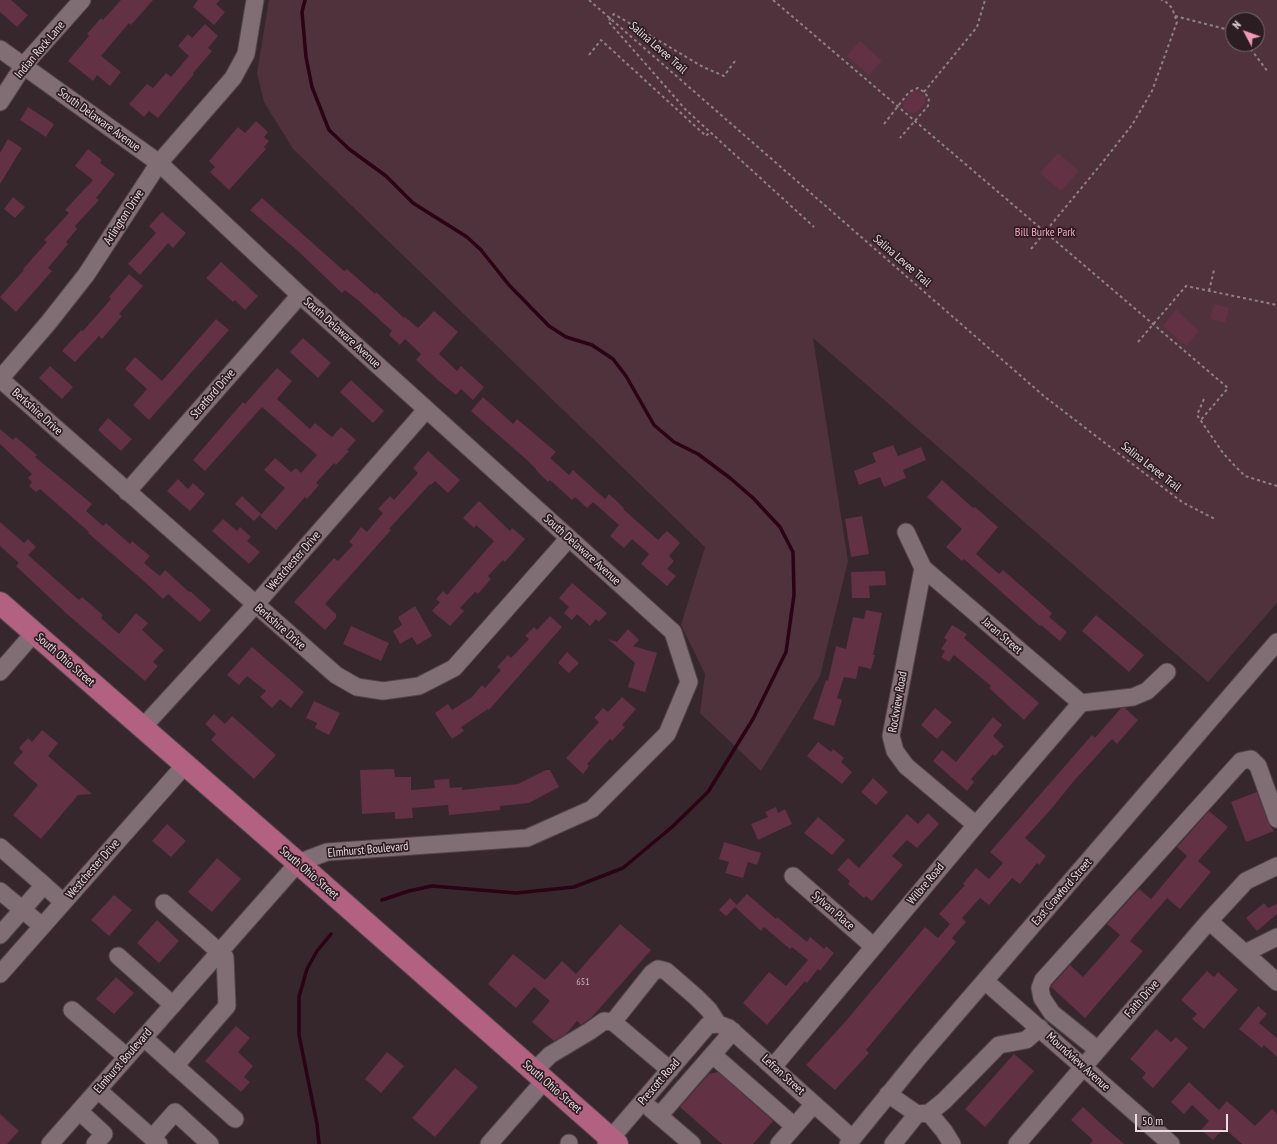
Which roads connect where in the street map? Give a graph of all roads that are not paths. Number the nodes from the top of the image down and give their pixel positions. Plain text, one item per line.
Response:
1 (82, 0) edge
2 (255, 0) edge
3 (0, 49) edge
4 (24, 65) junction
5 (0, 102) edge
6 (159, 164) junction
7 (300, 295) junction
8 (0, 379) edge
9 (426, 410) junction
10 (127, 492) junction
11 (906, 532) dead end
12 (569, 538) junction
13 (923, 568) junction
14 (0, 603) edge
15 (255, 605) junction
16 (673, 632) joint
17 (34, 633) junction
18 (1277, 642) edge
19 (0, 672) edge
20 (1167, 672) dead end
21 (1082, 704) junction
22 (143, 727) junction
23 (185, 765) junction
24 (1277, 819) edge
25 (976, 825) junction
26 (0, 847) edge
27 (298, 863) junction
28 (1277, 866) edge
29 (793, 876) dead end
30 (44, 886) junction
31 (0, 891) edge
32 (63, 902) junction
33 (164, 903) dead end
34 (22, 910) junction
35 (1209, 921) junction
36 (42, 926) junction
37 (0, 936) edge
38 (1277, 937) edge
39 (873, 946) junction
40 (219, 952) junction
41 (18, 953) junction
42 (1245, 954) junction
43 (118, 956) dead end
44 (0, 974) edge
45 (985, 981) junction
46 (1277, 982) edge
47 (173, 1005) junction
48 (72, 1010) dead end
49 (613, 1022) junction
50 (713, 1025) junction
51 (1040, 1028) junction
52 (733, 1031) junction
53 (144, 1038) junction
54 (1098, 1050) junction
55 (713, 1055) junction
56 (127, 1057) junction
57 (175, 1066) junction
58 (773, 1066) junction
59 (1083, 1067) junction
60 (670, 1070) junction
61 (539, 1076) junction
62 (98, 1090) junction
63 (888, 1094) junction
64 (642, 1102) junction
65 (814, 1104) junction
66 (80, 1111) junction
67 (923, 1114) junction
68 (659, 1116) junction
69 (235, 1119) dead end
70 (794, 1126) junction
71 (155, 1141) edge
72 (850, 1141) edge
73 (611, 1142) edge
74 (50, 1144) edge
75 (95, 1144) edge
76 (210, 1144) edge
77 (489, 1144) edge
78 (692, 1144) edge
79 (779, 1144) edge
80 (893, 1144) edge
81 (952, 1144) edge
82 (1018, 1144) edge
83 (1171, 1144) edge

1 - 4 street, Indian Rock Lane
2 - 6 street, Arlington Drive
3 - 4 street, South Delaware Avenue
4 - 5 street, Indian Rock Lane
4 - 6 street, South Delaware Avenue
6 - 7 street, South Delaware Avenue
6 - 8 street, Arlington Drive
7 - 9 street, South Delaware Avenue
7 - 10 street, Stratford Drive
8 - 10 street, Berkshire Drive
9 - 12 street, South Delaware Avenue
9 - 15 street, Westchester Drive
10 - 15 street, Berkshire Drive
11 - 13 street
12 - 15 street, Berkshire Drive
12 - 16 street, South Delaware Avenue
13 - 21 street, Jaran Street
13 - 25 street, Rockview Road
14 - 17 main road, South Ohio Street
15 - 22 street, Westchester Drive
16 - 27 street, Elmhurst Boulevard
17 - 19 street
17 - 22 main road, South Ohio Street
18 - 45 street, East Crawford Street
20 - 21 street
21 - 25 street, Wilbre Road
22 - 23 main road, South Ohio Street
23 - 27 main road, South Ohio Street
23 - 32 street, Westchester Drive
24 - 54 street
25 - 39 street, Wilbre Road
26 - 30 street
27 - 40 street, Elmhurst Boulevard
27 - 61 main road, South Ohio Street
28 - 35 street, Faith Drive
29 - 39 street, Sylvan Place
30 - 32 street
30 - 34 street
31 - 34 street
32 - 36 street, Westchester Drive
33 - 40 street
34 - 36 street
34 - 37 street
35 - 42 street
35 - 54 street, Faith Drive
36 - 41 street, Westchester Drive
37 - 41 street
38 - 42 street
39 - 58 street, Wilbre Road
40 - 47 street, Elmhurst Boulevard
40 - 57 street
41 - 44 street, Westchester Drive
42 - 46 street
43 - 47 street
45 - 51 street, Moundview Avenue
45 - 63 street, East Crawford Street
47 - 53 street, Elmhurst Boulevard
48 - 56 street
49 - 50 street
49 - 60 street
49 - 61 street
50 - 52 street, Lefran Street
50 - 60 street, Prescott Road
51 - 59 street, Moundview Avenue
51 - 67 street
52 - 55 street
52 - 58 street, Lefran Street
53 - 56 street, Elmhurst Boulevard
53 - 57 street
54 - 59 street, Faith Drive
55 - 68 street
55 - 70 street
56 - 62 street, Elmhurst Boulevard
57 - 69 street
58 - 65 street, Lefran Street
59 - 82 street, Faith Drive
59 - 83 street, Moundview Avenue
60 - 64 street, Prescott Road
61 - 73 main road, South Ohio Street
61 - 77 street
62 - 66 street, Elmhurst Boulevard
62 - 71 street
63 - 67 street
63 - 72 street, East Crawford Street
64 - 68 street
64 - 73 street, Prescott Road
65 - 70 street
65 - 72 street, Lefran Street
66 - 74 street, Elmhurst Boulevard
66 - 75 street
67 - 80 street
67 - 81 street
68 - 78 street
70 - 79 street
71 - 76 street

